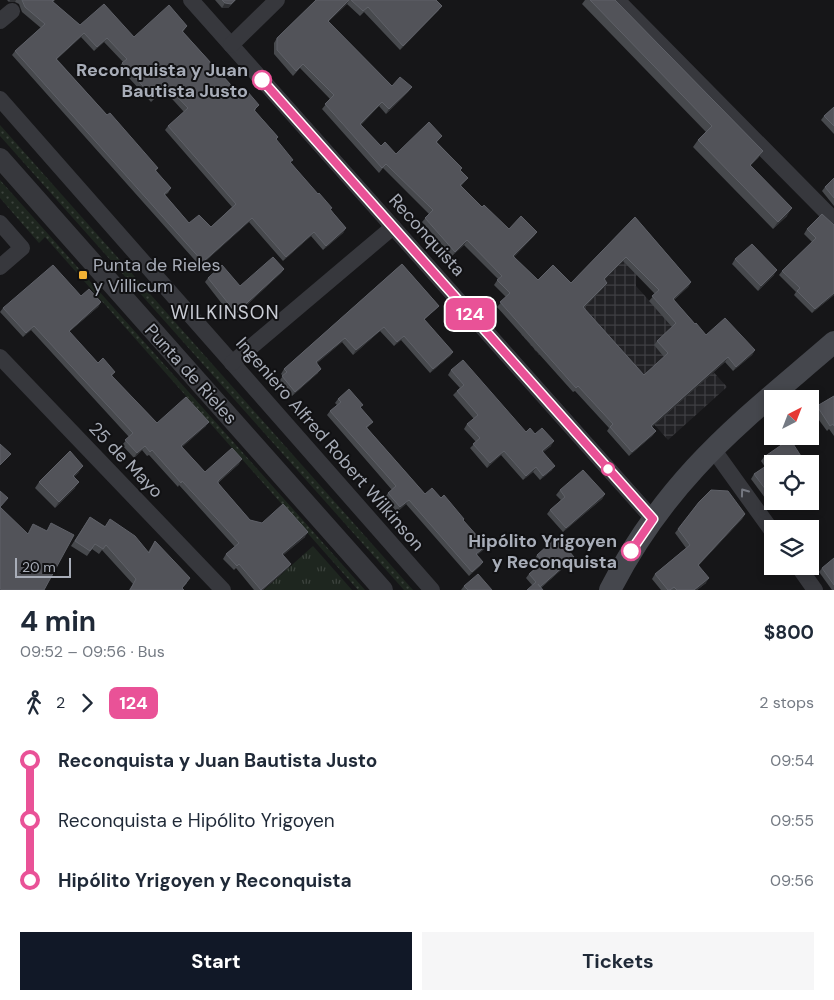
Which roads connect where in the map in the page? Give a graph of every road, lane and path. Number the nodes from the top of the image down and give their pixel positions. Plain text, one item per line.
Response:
1 (191, 0) edge
2 (277, 0) edge
3 (618, 0) edge
4 (231, 45) junction
5 (0, 99) edge
6 (0, 158) edge
7 (834, 220) edge
8 (0, 222) edge
9 (392, 227) junction
10 (0, 267) edge
11 (834, 342) edge
12 (0, 357) edge
13 (232, 362) junction
14 (713, 449) junction
15 (653, 519) junction
16 (764, 520) edge
17 (804, 575) edge
18 (223, 590) edge
19 (383, 590) edge
20 (432, 590) edge
21 (610, 590) edge
22 (815, 590) edge

1 - 4 street, Reconquista
2 - 4 street
3 - 7 street
4 - 9 street, Reconquista
5 - 13 street, Ingeniero Alfred Robert Wilkinson
6 - 19 street, Punta de Rieles
8 - 10 street
9 - 13 street
9 - 15 street, Reconquista
11 - 14 main road
12 - 18 street, 25 de Mayo
13 - 20 street, Ingeniero Alfred Robert Wilkinson
14 - 15 main road
16 -> 14 street
15 - 21 main road
17 - 22 street

